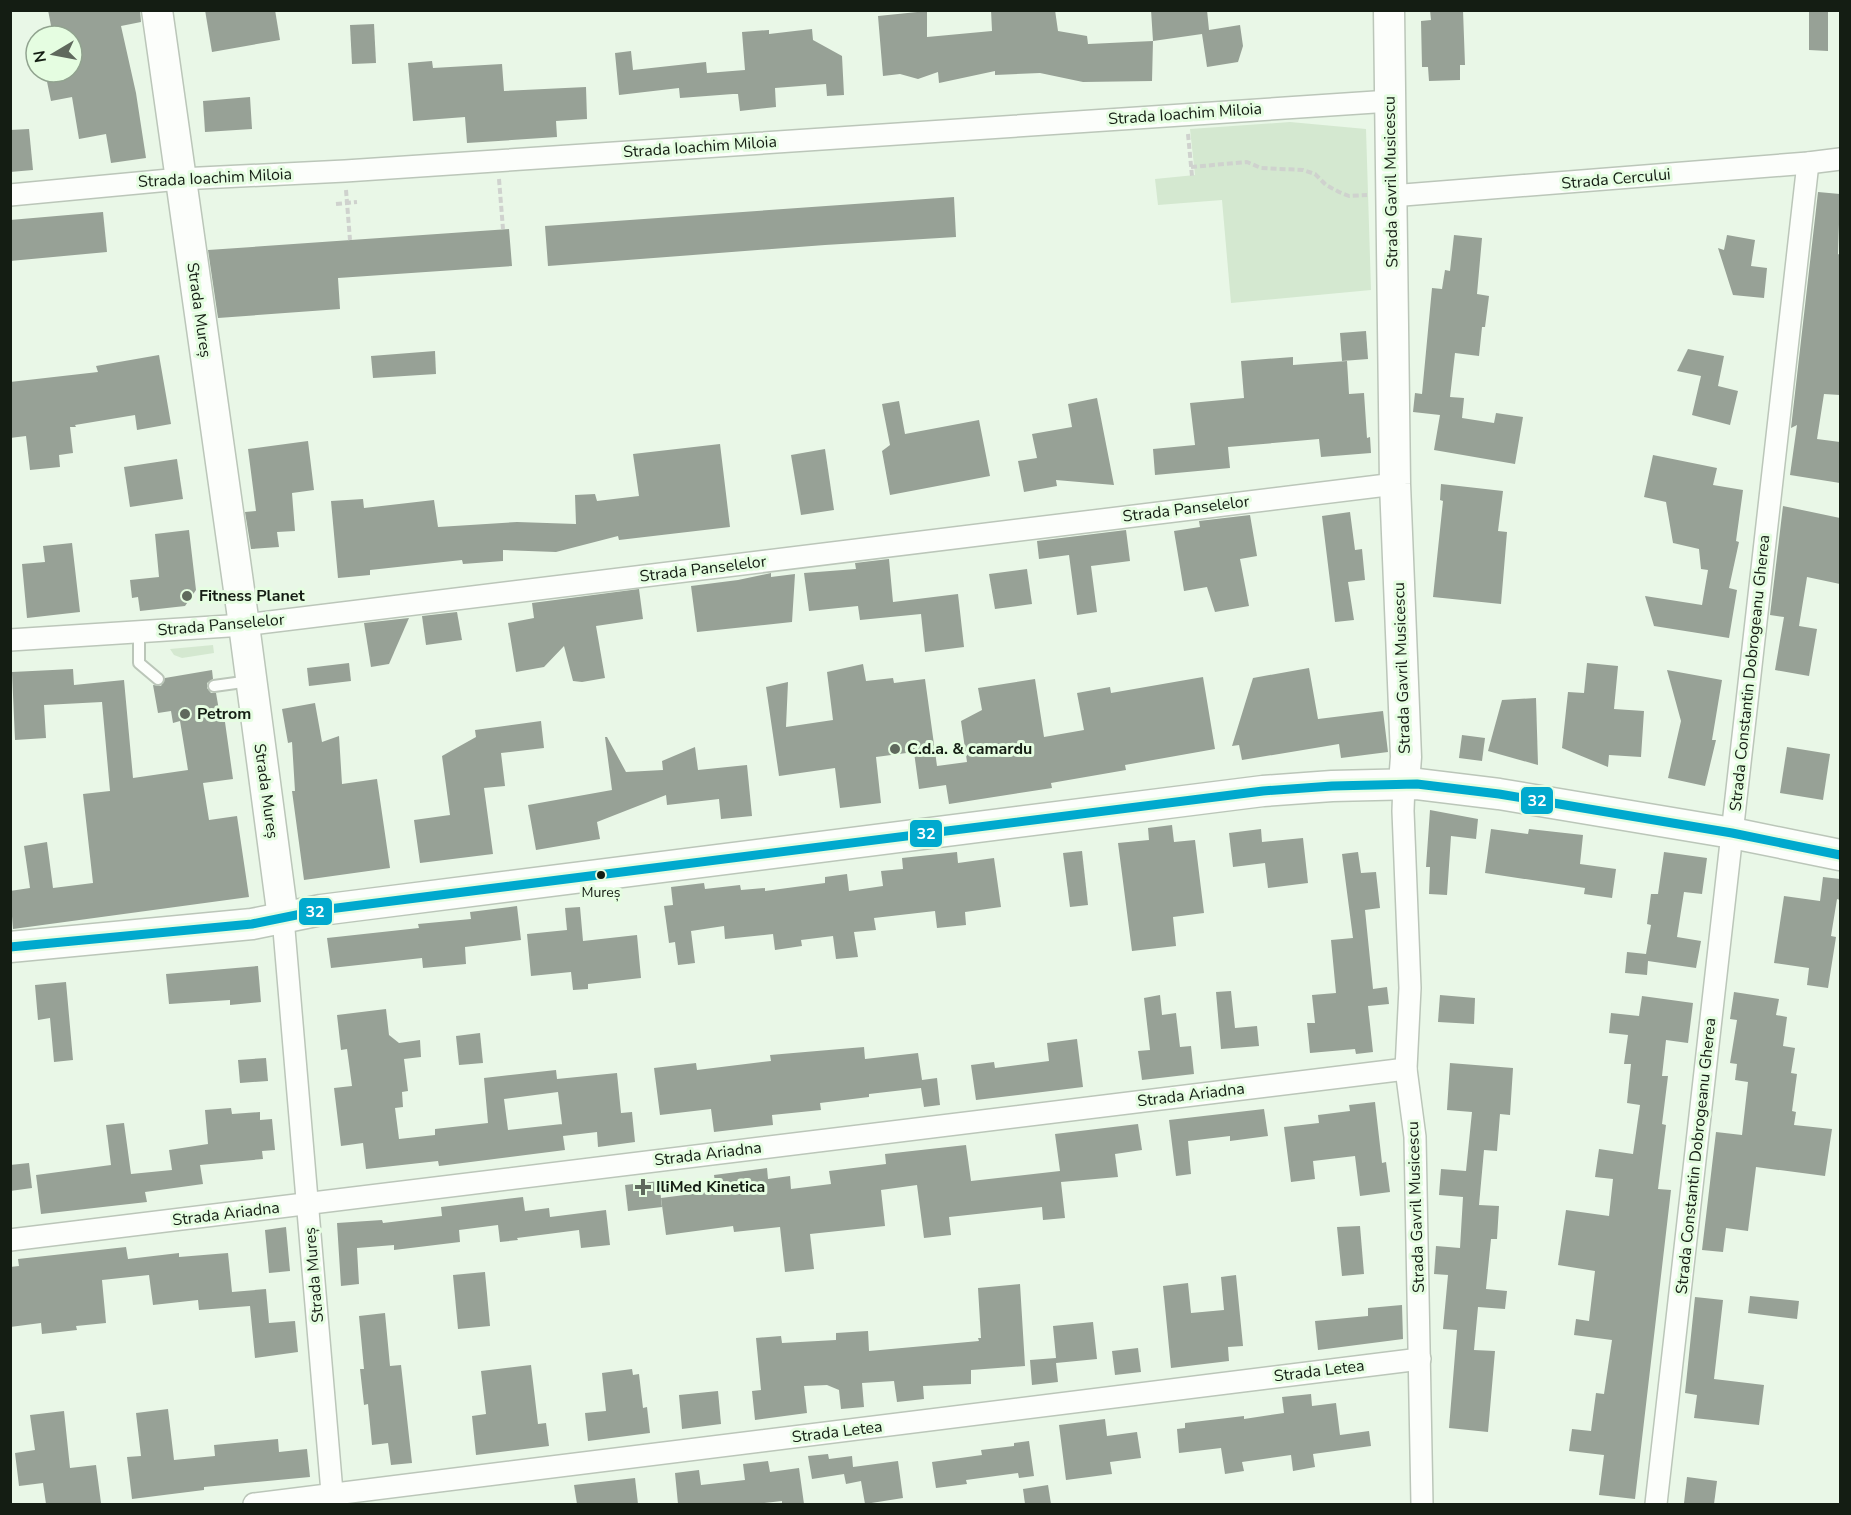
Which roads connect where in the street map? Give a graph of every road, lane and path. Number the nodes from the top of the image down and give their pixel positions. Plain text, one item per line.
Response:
1 (157, 10) edge
2 (1389, 10) edge
3 (1390, 101) junction
4 (1187, 127) dead end
5 (1840, 159) edge
6 (498, 160) junction
7 (1808, 163) junction
8 (1191, 167) junction
9 (345, 171) junction
10 (1192, 176) dead end
11 (180, 179) junction
12 (10, 195) edge
13 (1381, 196) junction
14 (357, 202) dead end
15 (347, 203) junction
16 (336, 204) dead end
17 (503, 229) dead end
18 (350, 240) dead end
19 (1395, 484) junction
20 (244, 625) junction
21 (139, 632) junction
22 (10, 640) edge
23 (158, 680) dead end
24 (252, 681) junction
25 (214, 686) dead end
26 (1404, 783) junction
27 (1732, 834) junction
28 (1840, 855) edge
29 (283, 918) junction
30 (10, 947) edge
31 (1406, 1069) junction
32 (308, 1204) junction
33 (10, 1240) edge
34 (1420, 1359) junction
35 (333, 1500) edge
36 (254, 1504) edge
37 (1422, 1504) edge
38 (1656, 1504) edge

1 - 11 main road, Strada Mureș
2 - 3 main road, Strada Gavril Musicescu
3 - 6 street, Strada Ioachim Miloia
3 - 13 main road, Strada Gavril Musicescu
4 - 8 path
5 - 7 street, Strada Cercului
6 - 9 street, Strada Ioachim Miloia
6 - 17 path
7 - 13 street, Strada Cercului
7 - 27 street, Strada Constantin Dobrogeanu Gherea
8 - 10 path
8 - 13 path
9 - 11 street, Strada Ioachim Miloia
9 - 15 path
11 - 12 street, Strada Ioachim Miloia
11 - 20 main road, Strada Mureș
13 - 19 main road, Strada Gavril Musicescu
14 - 15 path
15 - 16 path
15 - 18 path
19 - 20 street, Strada Panselelor
19 - 26 main road, Strada Gavril Musicescu
20 - 21 street, Strada Panselelor
20 - 24 main road, Strada Mureș
21 - 22 street, Strada Panselelor
21 - 23 lane
24 - 25 lane
24 - 29 main road, Strada Mureș
26 - 27 main road
26 - 29 main road
26 - 31 street, Strada Gavril Musicescu
27 - 28 main road
27 - 38 street, Strada Constantin Dobrogeanu Gherea
29 - 30 main road
29 - 32 street, Strada Mureș
31 - 32 street, Strada Ariadna
31 - 34 street, Strada Gavril Musicescu
32 - 33 street, Strada Ariadna
32 - 35 street, Strada Mureș
34 - 35 street, Strada Letea
34 - 37 street, Strada Gavril Musicescu
35 - 36 street, Strada Letea

